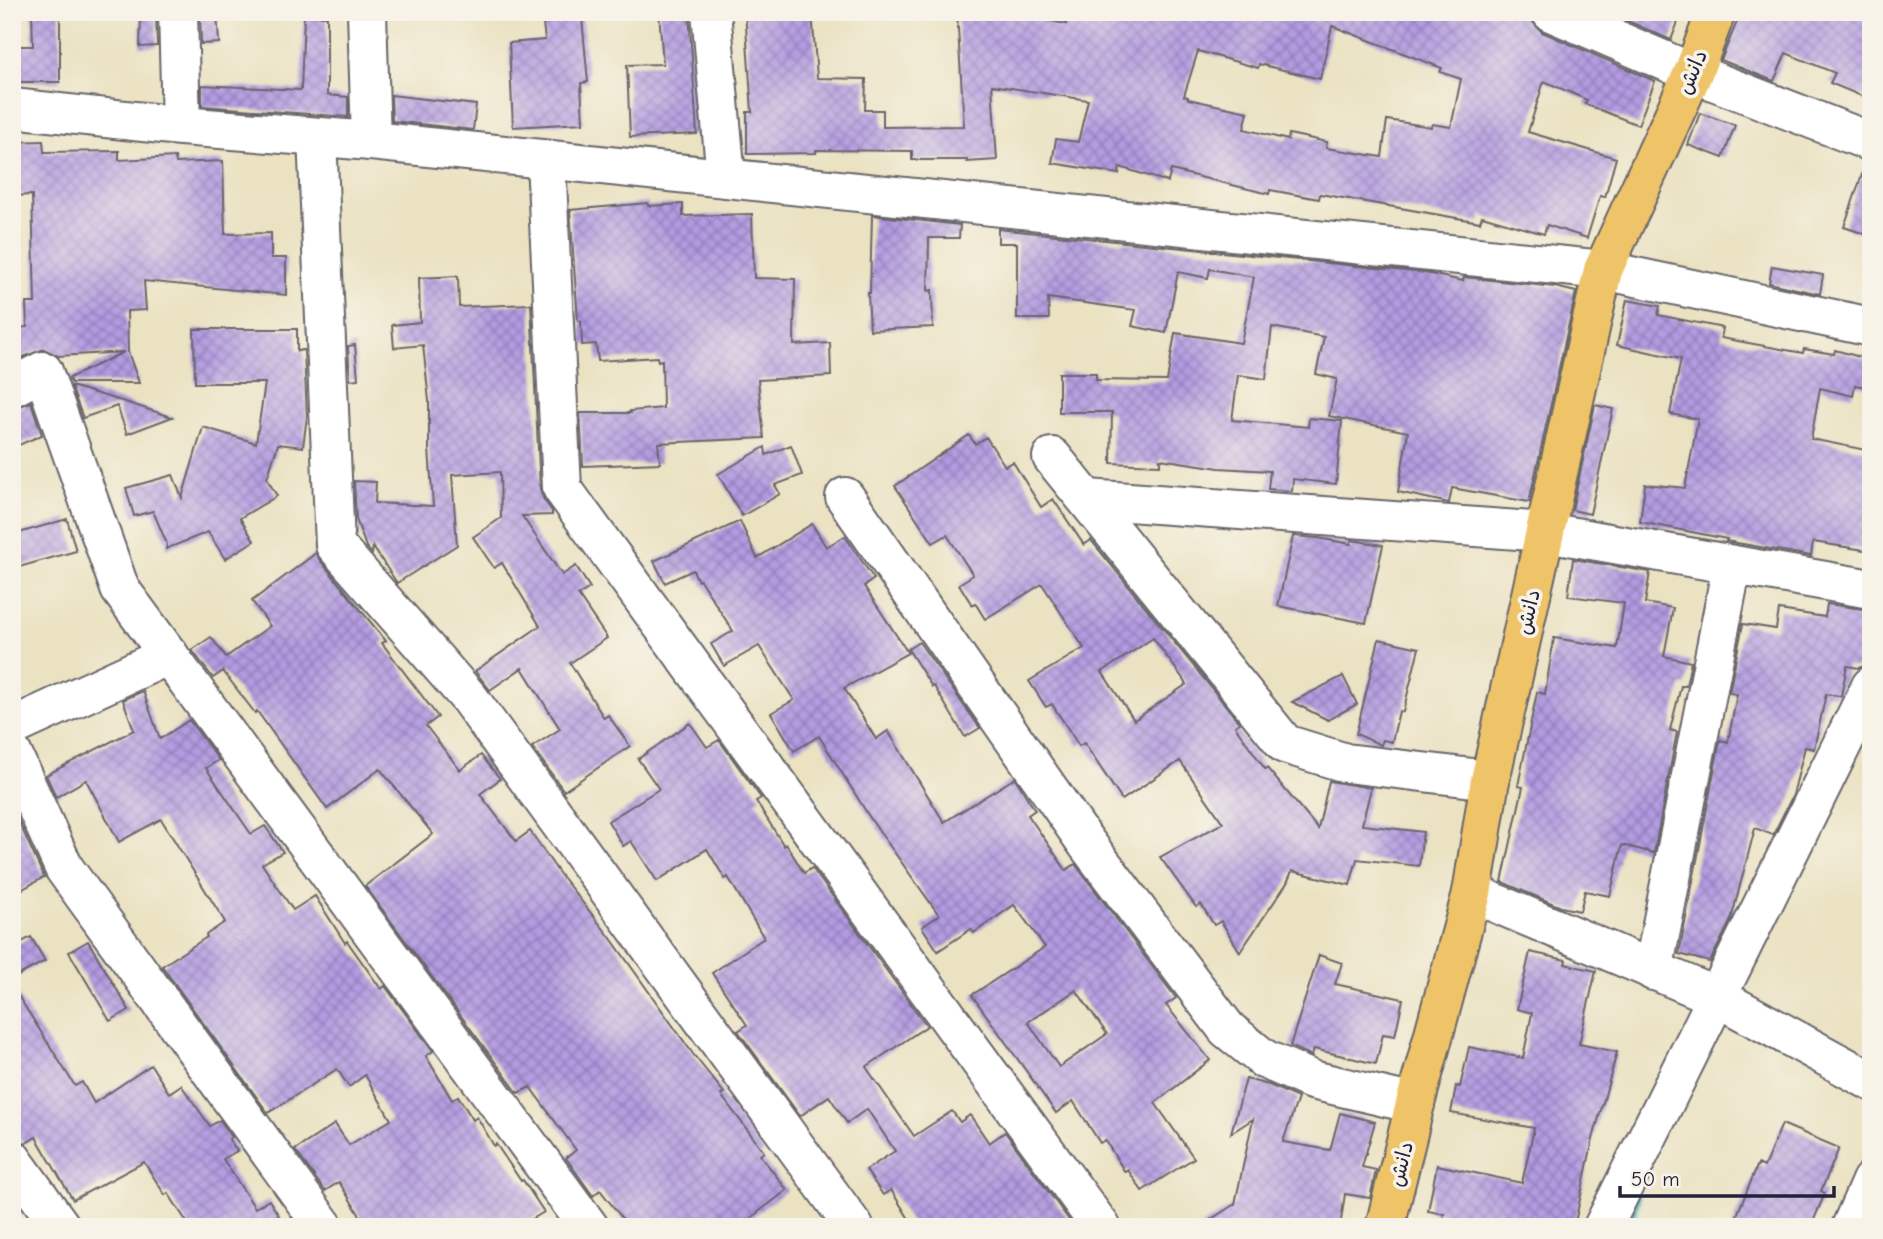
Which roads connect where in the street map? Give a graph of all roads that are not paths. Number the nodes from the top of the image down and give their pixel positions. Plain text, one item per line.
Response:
1 (178, 12) edge
2 (367, 12) edge
3 (711, 12) edge
4 (1551, 12) edge
5 (1716, 12) edge
6 (1693, 73) junction
7 (12, 108) edge
8 (181, 126) junction
9 (317, 137) junction
10 (371, 141) junction
11 (1871, 142) edge
12 (546, 160) junction
13 (726, 178) junction
14 (1603, 270) junction
15 (1871, 327) edge
16 (12, 387) edge
17 (1052, 457) dead end
18 (845, 497) dead end
19 (1087, 499) junction
20 (1546, 532) junction
21 (1732, 565) junction
22 (1871, 589) edge
23 (169, 656) junction
24 (1871, 685) edge
25 (12, 727) edge
26 (12, 753) edge
27 (1490, 780) junction
28 (1472, 893) junction
29 (1653, 971) junction
30 (1717, 997) junction
31 (1871, 1081) edge
32 (1415, 1104) junction
33 (12, 1159) edge
34 (1871, 1181) edge
35 (61, 1227) edge
36 (324, 1227) edge
37 (590, 1227) edge
38 (854, 1227) edge
39 (1101, 1227) edge
40 (1385, 1227) edge
41 (1603, 1227) edge
42 (1851, 1227) edge

1 - 8 street
2 - 10 street
3 - 13 street
4 - 6 street
5 - 6 main road, دانش
6 - 11 street
6 - 14 main road, دانش
7 - 8 street
8 - 9 street
9 - 10 street
9 - 38 street
10 - 12 street
12 - 13 street
12 - 39 street
13 - 14 street
14 - 15 street
14 - 20 main road, دانش
16 - 23 street
17 - 19 street
18 - 32 street
19 - 20 street
19 - 27 street
20 - 21 street
20 - 27 main road, دانش
21 - 22 street
21 - 29 street
23 - 25 street
23 - 37 street
24 - 30 street
26 - 36 street
27 - 28 main road, دانش
28 - 29 street
28 - 32 main road, دانش
29 - 30 street
30 - 31 street
30 - 41 street
32 - 40 main road, دانش
33 - 35 street
34 - 42 street

